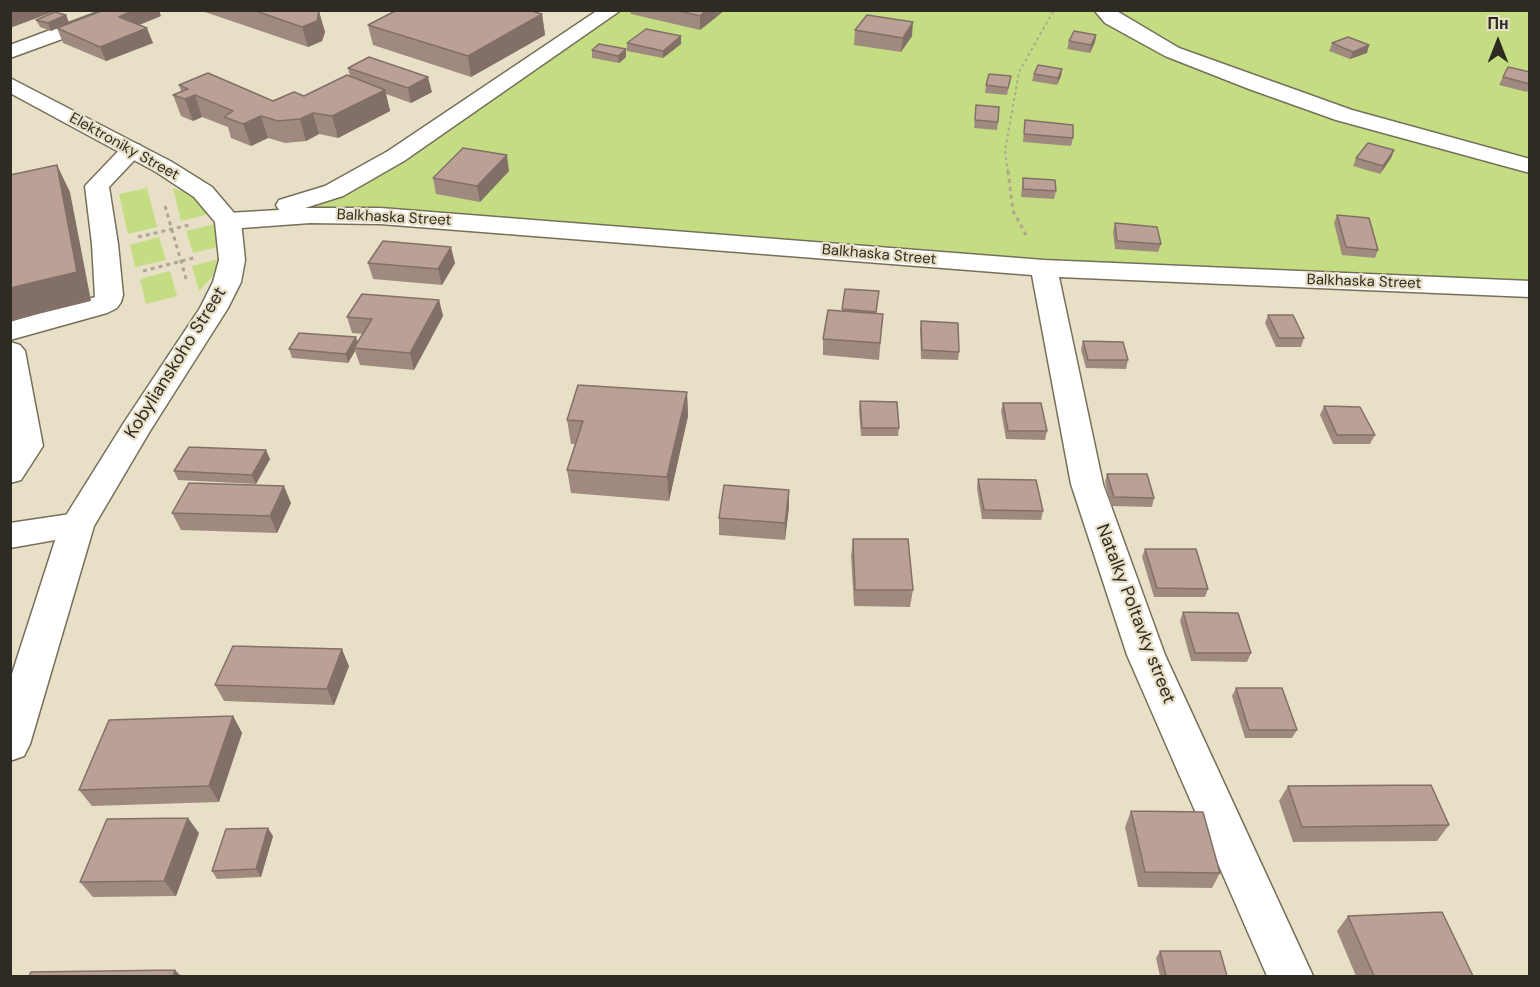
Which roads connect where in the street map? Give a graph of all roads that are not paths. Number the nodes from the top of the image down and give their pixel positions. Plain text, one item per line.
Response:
1 (124, 10) edge
2 (612, 10) edge
3 (1103, 10) edge
4 (10, 52) edge
5 (10, 84) edge
6 (140, 154) junction
7 (1530, 166) edge
8 (228, 229) junction
9 (1044, 268) junction
10 (1525, 293) edge
11 (10, 331) edge
12 (10, 351) edge
13 (10, 472) edge
14 (78, 525) junction
15 (12, 532) edge
16 (10, 744) edge
17 (1290, 976) edge

1 - 4 street
2 - 8 street
3 - 7 street
5 - 6 street, Elektroniky Street
6 - 8 street, Elektroniky Street
6 - 11 street
8 - 9 street, Balkhaska Street
8 - 14 street, Kobylianskoho Street
9 - 10 street, Balkhaska Street
9 - 17 street, Natalky Poltavky street
12 - 13 street
14 - 15 street
14 - 16 street, Kobylianskoho Street

